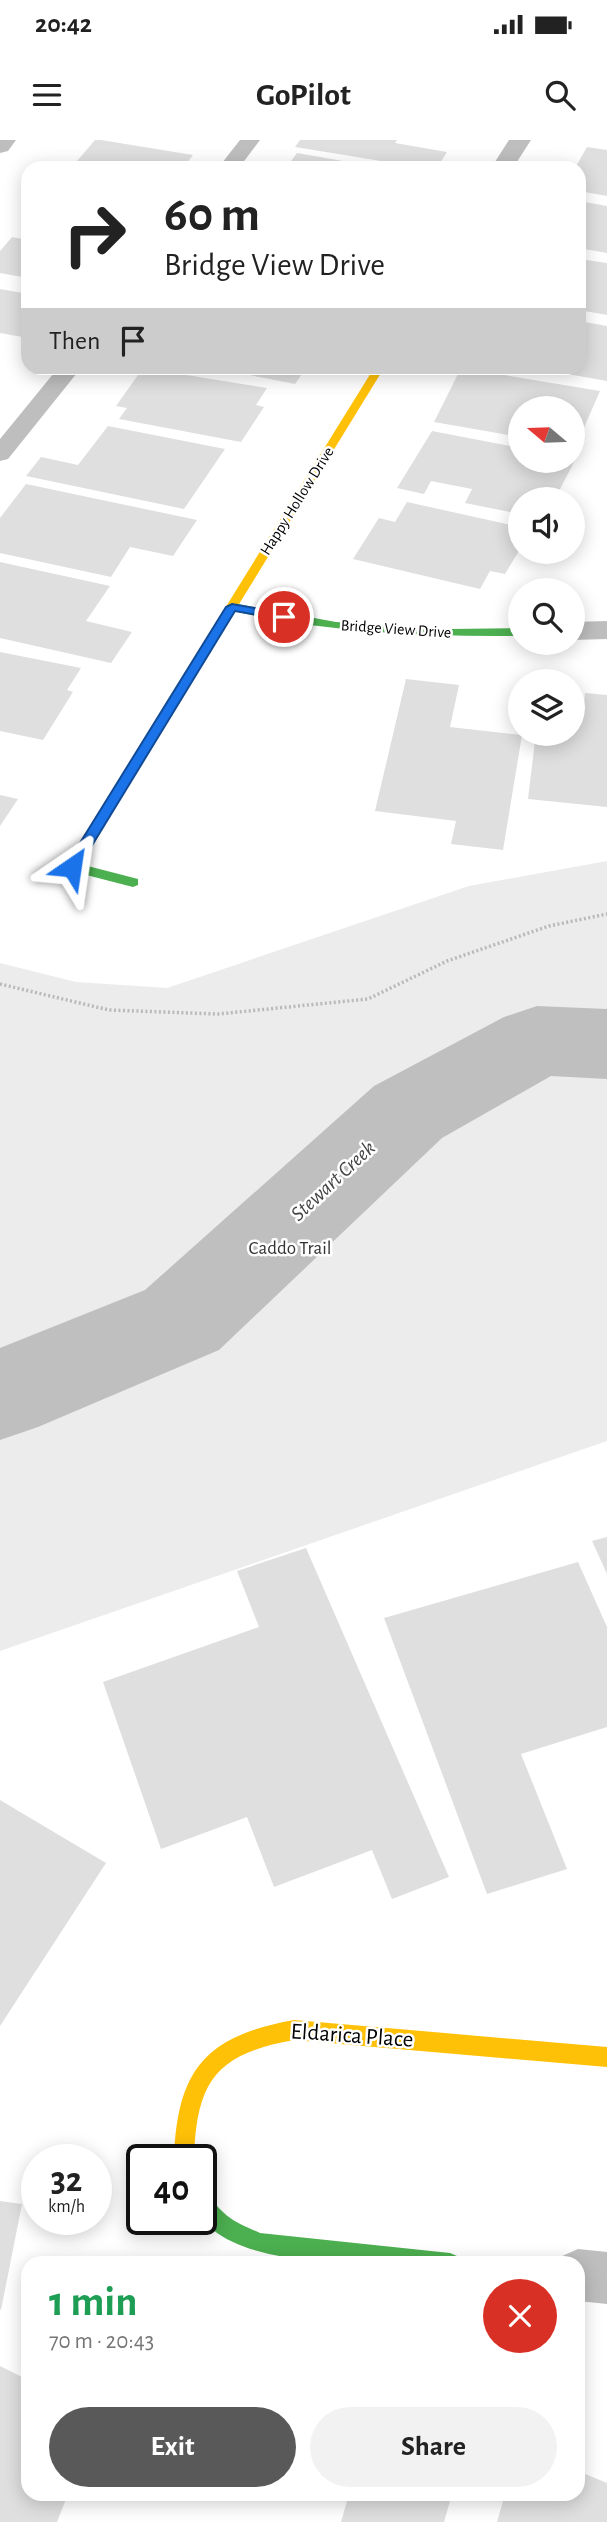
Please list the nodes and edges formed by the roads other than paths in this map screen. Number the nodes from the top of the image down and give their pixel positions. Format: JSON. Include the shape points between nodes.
{"nodes":[{"id":1,"x":5,"y":140,"type":"edge"},
{"id":2,"x":250,"y":140,"type":"edge"},
{"id":3,"x":520,"y":140,"type":"edge"},
{"id":4,"x":0,"y":146,"type":"edge"},
{"id":5,"x":234,"y":161,"type":"edge"},
{"id":6,"x":506,"y":161,"type":"edge"},
{"id":7,"x":64,"y":375,"type":"edge"},
{"id":8,"x":375,"y":375,"type":"edge"},
{"id":9,"x":0,"y":454,"type":"edge"},
{"id":10,"x":232,"y":607,"type":"junction"},
{"id":11,"x":585,"y":631,"type":"edge"},
{"id":12,"x":607,"y":631,"type":"edge"},
{"id":13,"x":508,"y":632,"type":"edge"},
{"id":14,"x":133,"y":882,"type":"dead end"},
{"id":15,"x":607,"y":2057,"type":"edge"},
{"id":16,"x":184,"y":2144,"type":"edge"},
{"id":17,"x":217,"y":2221,"type":"edge"},
{"id":18,"x":386,"y":2256,"type":"edge"},
{"id":19,"x":585,"y":2276,"type":"edge"},
{"id":20,"x":607,"y":2278,"type":"edge"}],
"edges":[{"from":1,"to":4,"type":"street"},
{"from":2,"to":5,"type":"lane"},
{"from":3,"to":6,"type":"street"},
{"from":7,"to":9,"type":"lane"},
{"from":8,"to":10,"type":"street","name":"Happy Hollow Drive"},
{"from":10,"to":13,"type":"street","name":"Bridge View Drive","via":[[337,626]]},
{"from":10,"to":14,"type":"street","name":"Happy Hollow Drive","via":[[72,867]]},
{"from":11,"to":12,"type":"street"},
{"from":15,"to":16,"type":"street","name":"Eldarica Place","via":[[294,2030],[256,2034],[226,2048],[199,2078],[183,2126]]},
{"from":17,"to":18,"type":"street","via":[[259,2242]]},
{"from":19,"to":20,"type":"street"}]}
